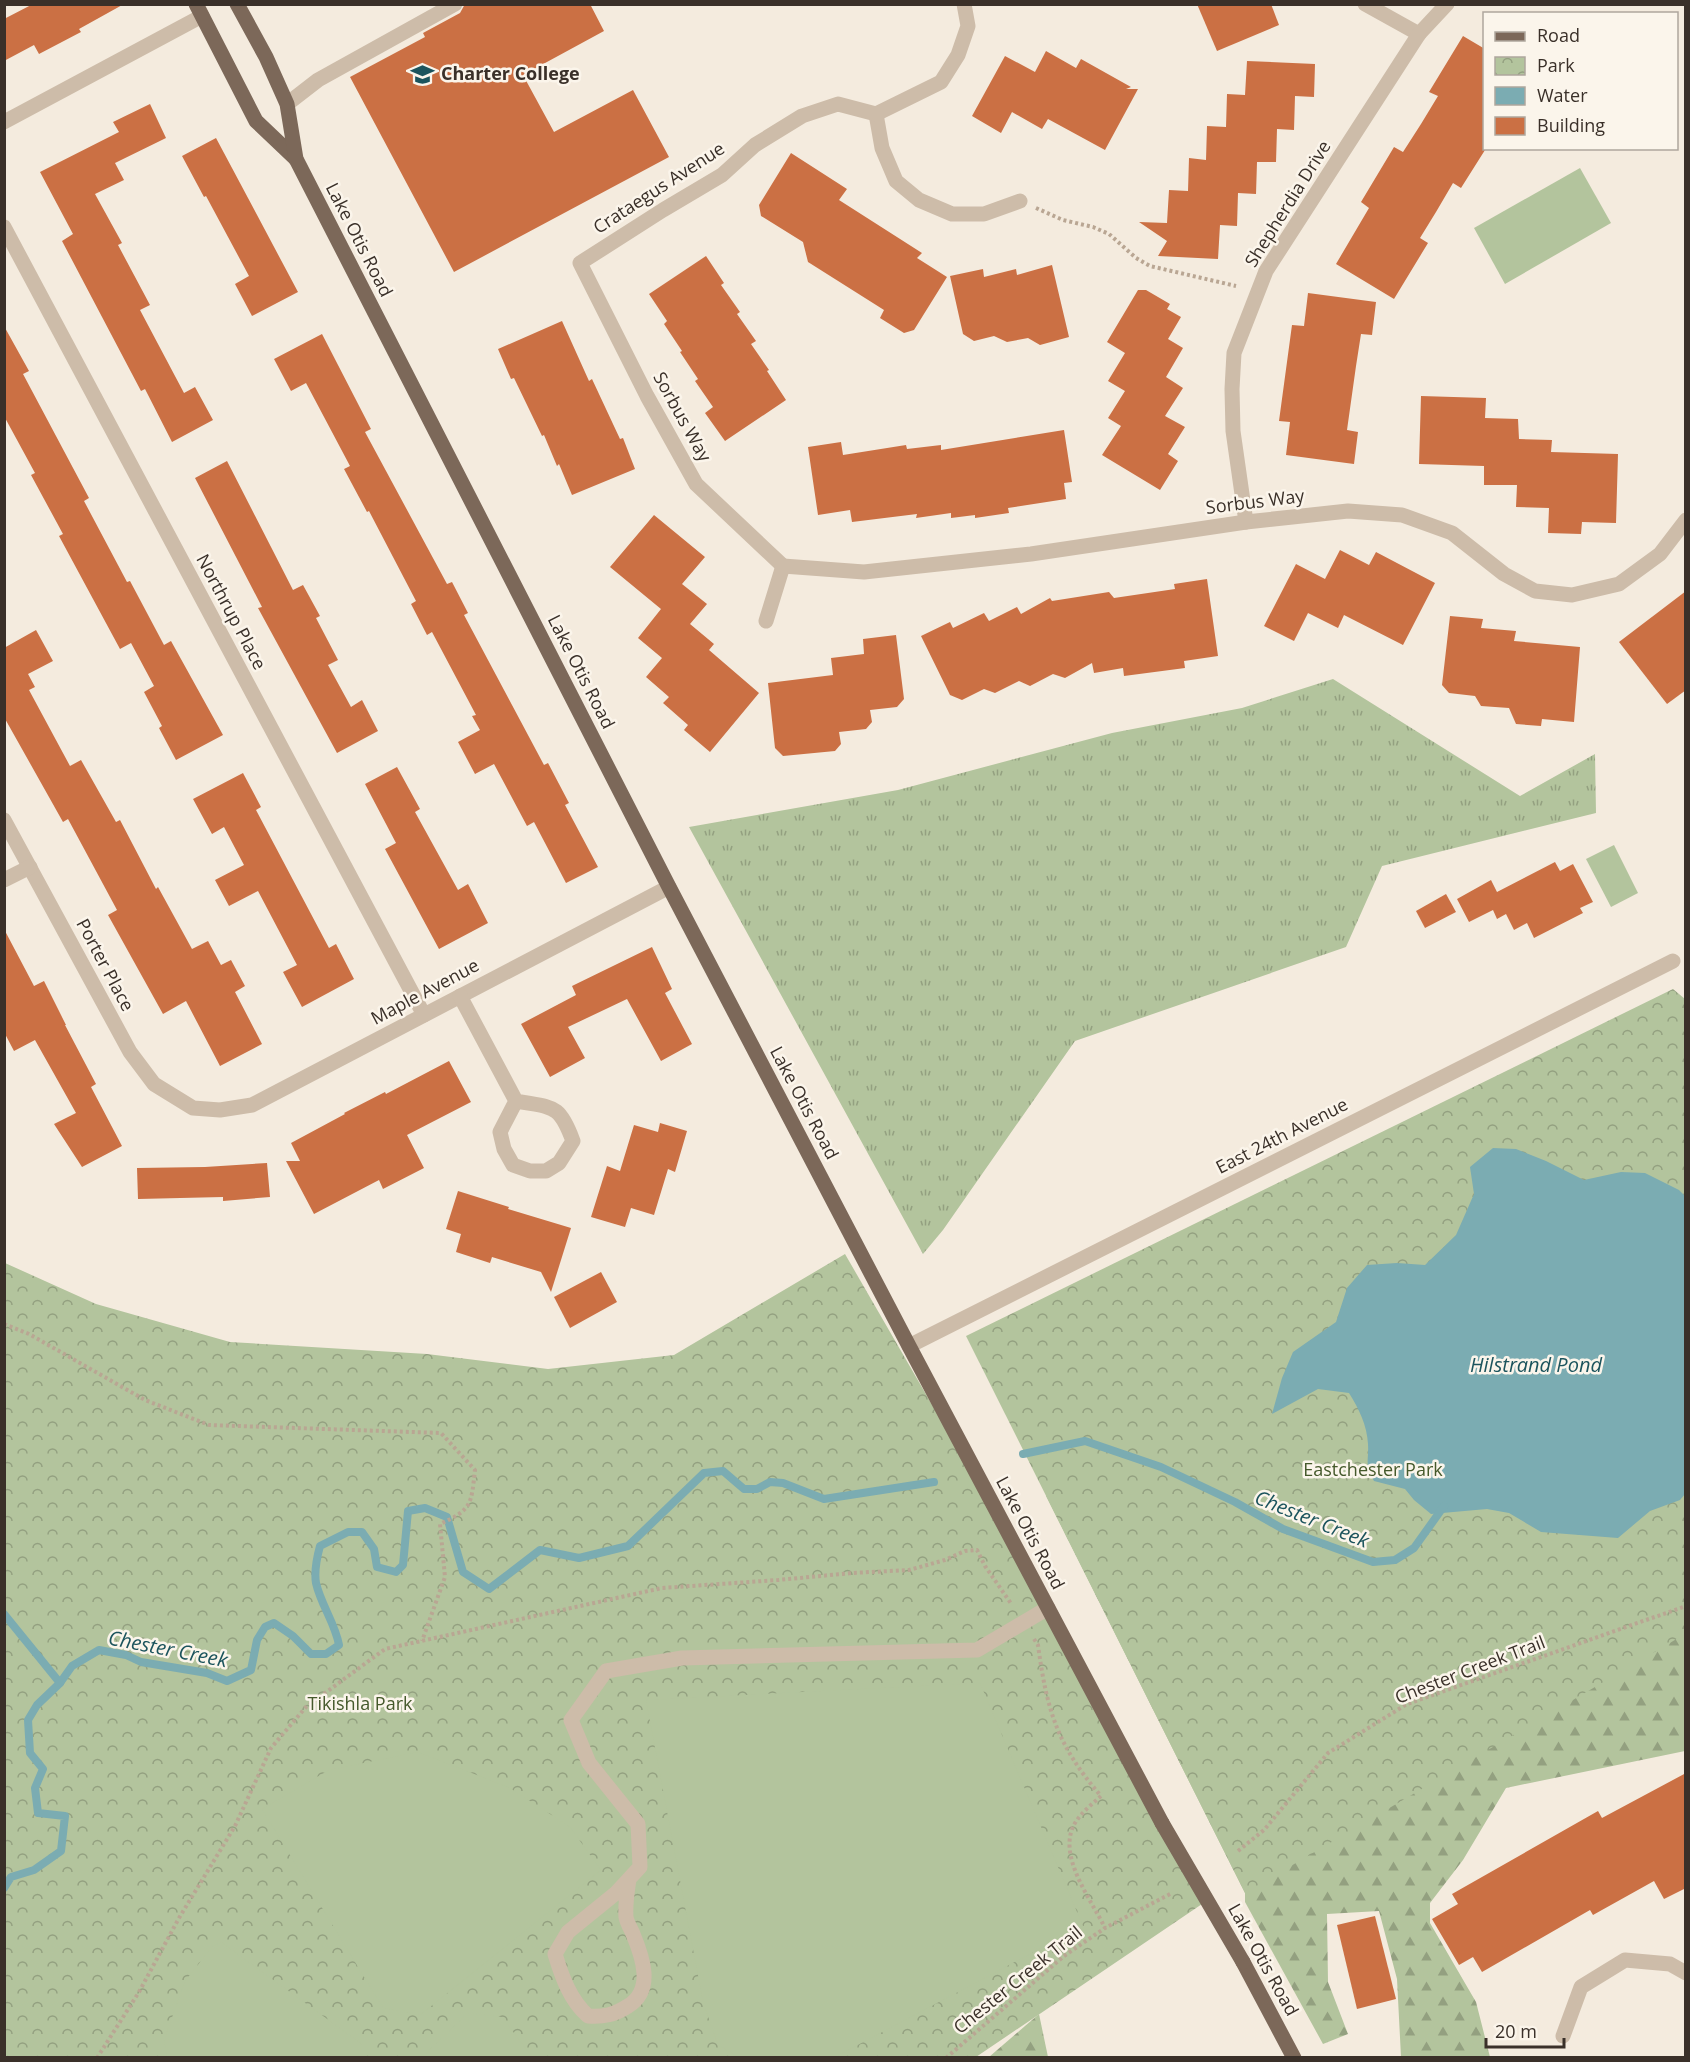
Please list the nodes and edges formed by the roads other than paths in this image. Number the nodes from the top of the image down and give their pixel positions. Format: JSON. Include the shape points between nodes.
{"nodes":[{"id":1,"x":237,"y":4,"type":"edge"},
{"id":2,"x":454,"y":4,"type":"edge"},
{"id":3,"x":964,"y":4,"type":"edge"},
{"id":4,"x":1365,"y":4,"type":"edge"},
{"id":5,"x":1447,"y":4,"type":"edge"},
{"id":6,"x":199,"y":10,"type":"edge"},
{"id":7,"x":1419,"y":34,"type":"junction"},
{"id":8,"x":286,"y":104,"type":"junction"},
{"id":9,"x":876,"y":114,"type":"junction"},
{"id":10,"x":4,"y":122,"type":"edge"},
{"id":11,"x":296,"y":159,"type":"junction"},
{"id":12,"x":1020,"y":201,"type":"road end"},
{"id":13,"x":4,"y":227,"type":"edge"},
{"id":14,"x":580,"y":263,"type":"joint"},
{"id":15,"x":1686,"y":520,"type":"edge"},
{"id":16,"x":1246,"y":522,"type":"junction"},
{"id":17,"x":783,"y":566,"type":"junction"},
{"id":18,"x":766,"y":621,"type":"dead end"},
{"id":19,"x":4,"y":820,"type":"edge"},
{"id":20,"x":30,"y":867,"type":"junction"},
{"id":21,"x":4,"y":880,"type":"edge"},
{"id":22,"x":669,"y":886,"type":"junction"},
{"id":23,"x":1673,"y":961,"type":"dead end"},
{"id":24,"x":460,"y":996,"type":"junction"},
{"id":25,"x":424,"y":1015,"type":"junction"},
{"id":26,"x":516,"y":1101,"type":"junction"},
{"id":27,"x":193,"y":1108,"type":"joint"},
{"id":28,"x":909,"y":1346,"type":"junction"},
{"id":29,"x":1048,"y":1608,"type":"junction"},
{"id":30,"x":629,"y":1879,"type":"junction"},
{"id":31,"x":1686,"y":1973,"type":"edge"},
{"id":32,"x":1563,"y":2036,"type":"dead end"},
{"id":33,"x":1294,"y":2058,"type":"edge"}],
"edges":[{"from":1,"to":8,"type":"main road","name":"Lake Otis Road"},
{"from":2,"to":8,"type":"street","via":[[318,80]]},
{"from":3,"to":9,"type":"street","via":[[969,26],[958,55],[941,82]]},
{"from":4,"to":7,"type":"street"},
{"from":5,"to":7,"type":"street","name":"Shepherdia Drive"},
{"from":6,"to":10,"type":"street"},
{"from":6,"to":11,"type":"main road","name":"Lake Otis Road","via":[[256,121]]},
{"from":7,"to":16,"type":"street","name":"Shepherdia Drive","via":[[1266,271],[1234,353],[1233,430]]},
{"from":8,"to":11,"type":"main road","name":"Lake Otis Road"},
{"from":9,"to":12,"type":"street","via":[[882,148],[896,181],[919,200],[952,214],[984,214]]},
{"from":9,"to":14,"type":"street","name":"Crataegus Avenue","via":[[838,104],[801,116],[755,145],[722,175]]},
{"from":11,"to":22,"type":"main road","name":"Lake Otis Road"},
{"from":13,"to":25,"type":"street","name":"Northrup Place"},
{"from":14,"to":17,"type":"street","name":"Sorbus Way","via":[[696,484]]},
{"from":15,"to":16,"type":"street","name":"Sorbus Way","via":[[1660,554],[1619,584],[1572,595],[1535,591],[1504,574],[1452,532],[1402,515],[1347,512]]},
{"from":16,"to":17,"type":"street","name":"Sorbus Way","via":[[1031,554],[864,572]]},
{"from":17,"to":18,"type":"street"},
{"from":19,"to":20,"type":"street","name":"Porter Place"},
{"from":20,"to":21,"type":"street"},
{"from":20,"to":27,"type":"street","name":"Porter Place","via":[[130,1053],[154,1084]]},
{"from":22,"to":24,"type":"street","name":"Maple Avenue"},
{"from":22,"to":28,"type":"main road","name":"Lake Otis Road"},
{"from":23,"to":28,"type":"street","name":"East 24th Avenue"},
{"from":24,"to":25,"type":"street","name":"Maple Avenue"},
{"from":24,"to":26,"type":"street"},
{"from":25,"to":27,"type":"street","name":"Maple Avenue","via":[[252,1105],[220,1110]]},
{"from":26,"to":26,"type":"street","via":[[545,1105],[559,1112],[567,1124],[573,1141],[559,1163],[546,1171],[530,1171],[513,1164],[504,1149],[500,1132]]},
{"from":28,"to":29,"type":"main road","name":"Lake Otis Road"},
{"from":29,"to":30,"type":"street","via":[[977,1650],[682,1658],[606,1671],[571,1720],[589,1763],[638,1824],[640,1867]]},
{"from":29,"to":33,"type":"main road","name":"Lake Otis Road","bridge":true},
{"from":30,"to":30,"type":"street","via":[[568,1932],[555,1954],[577,2006],[588,2016],[605,2017],[620,2011],[633,2003],[645,1986],[639,1951],[626,1919]]},
{"from":31,"to":32,"type":"street","via":[[1670,1964],[1625,1960],[1581,1987]]}]}
